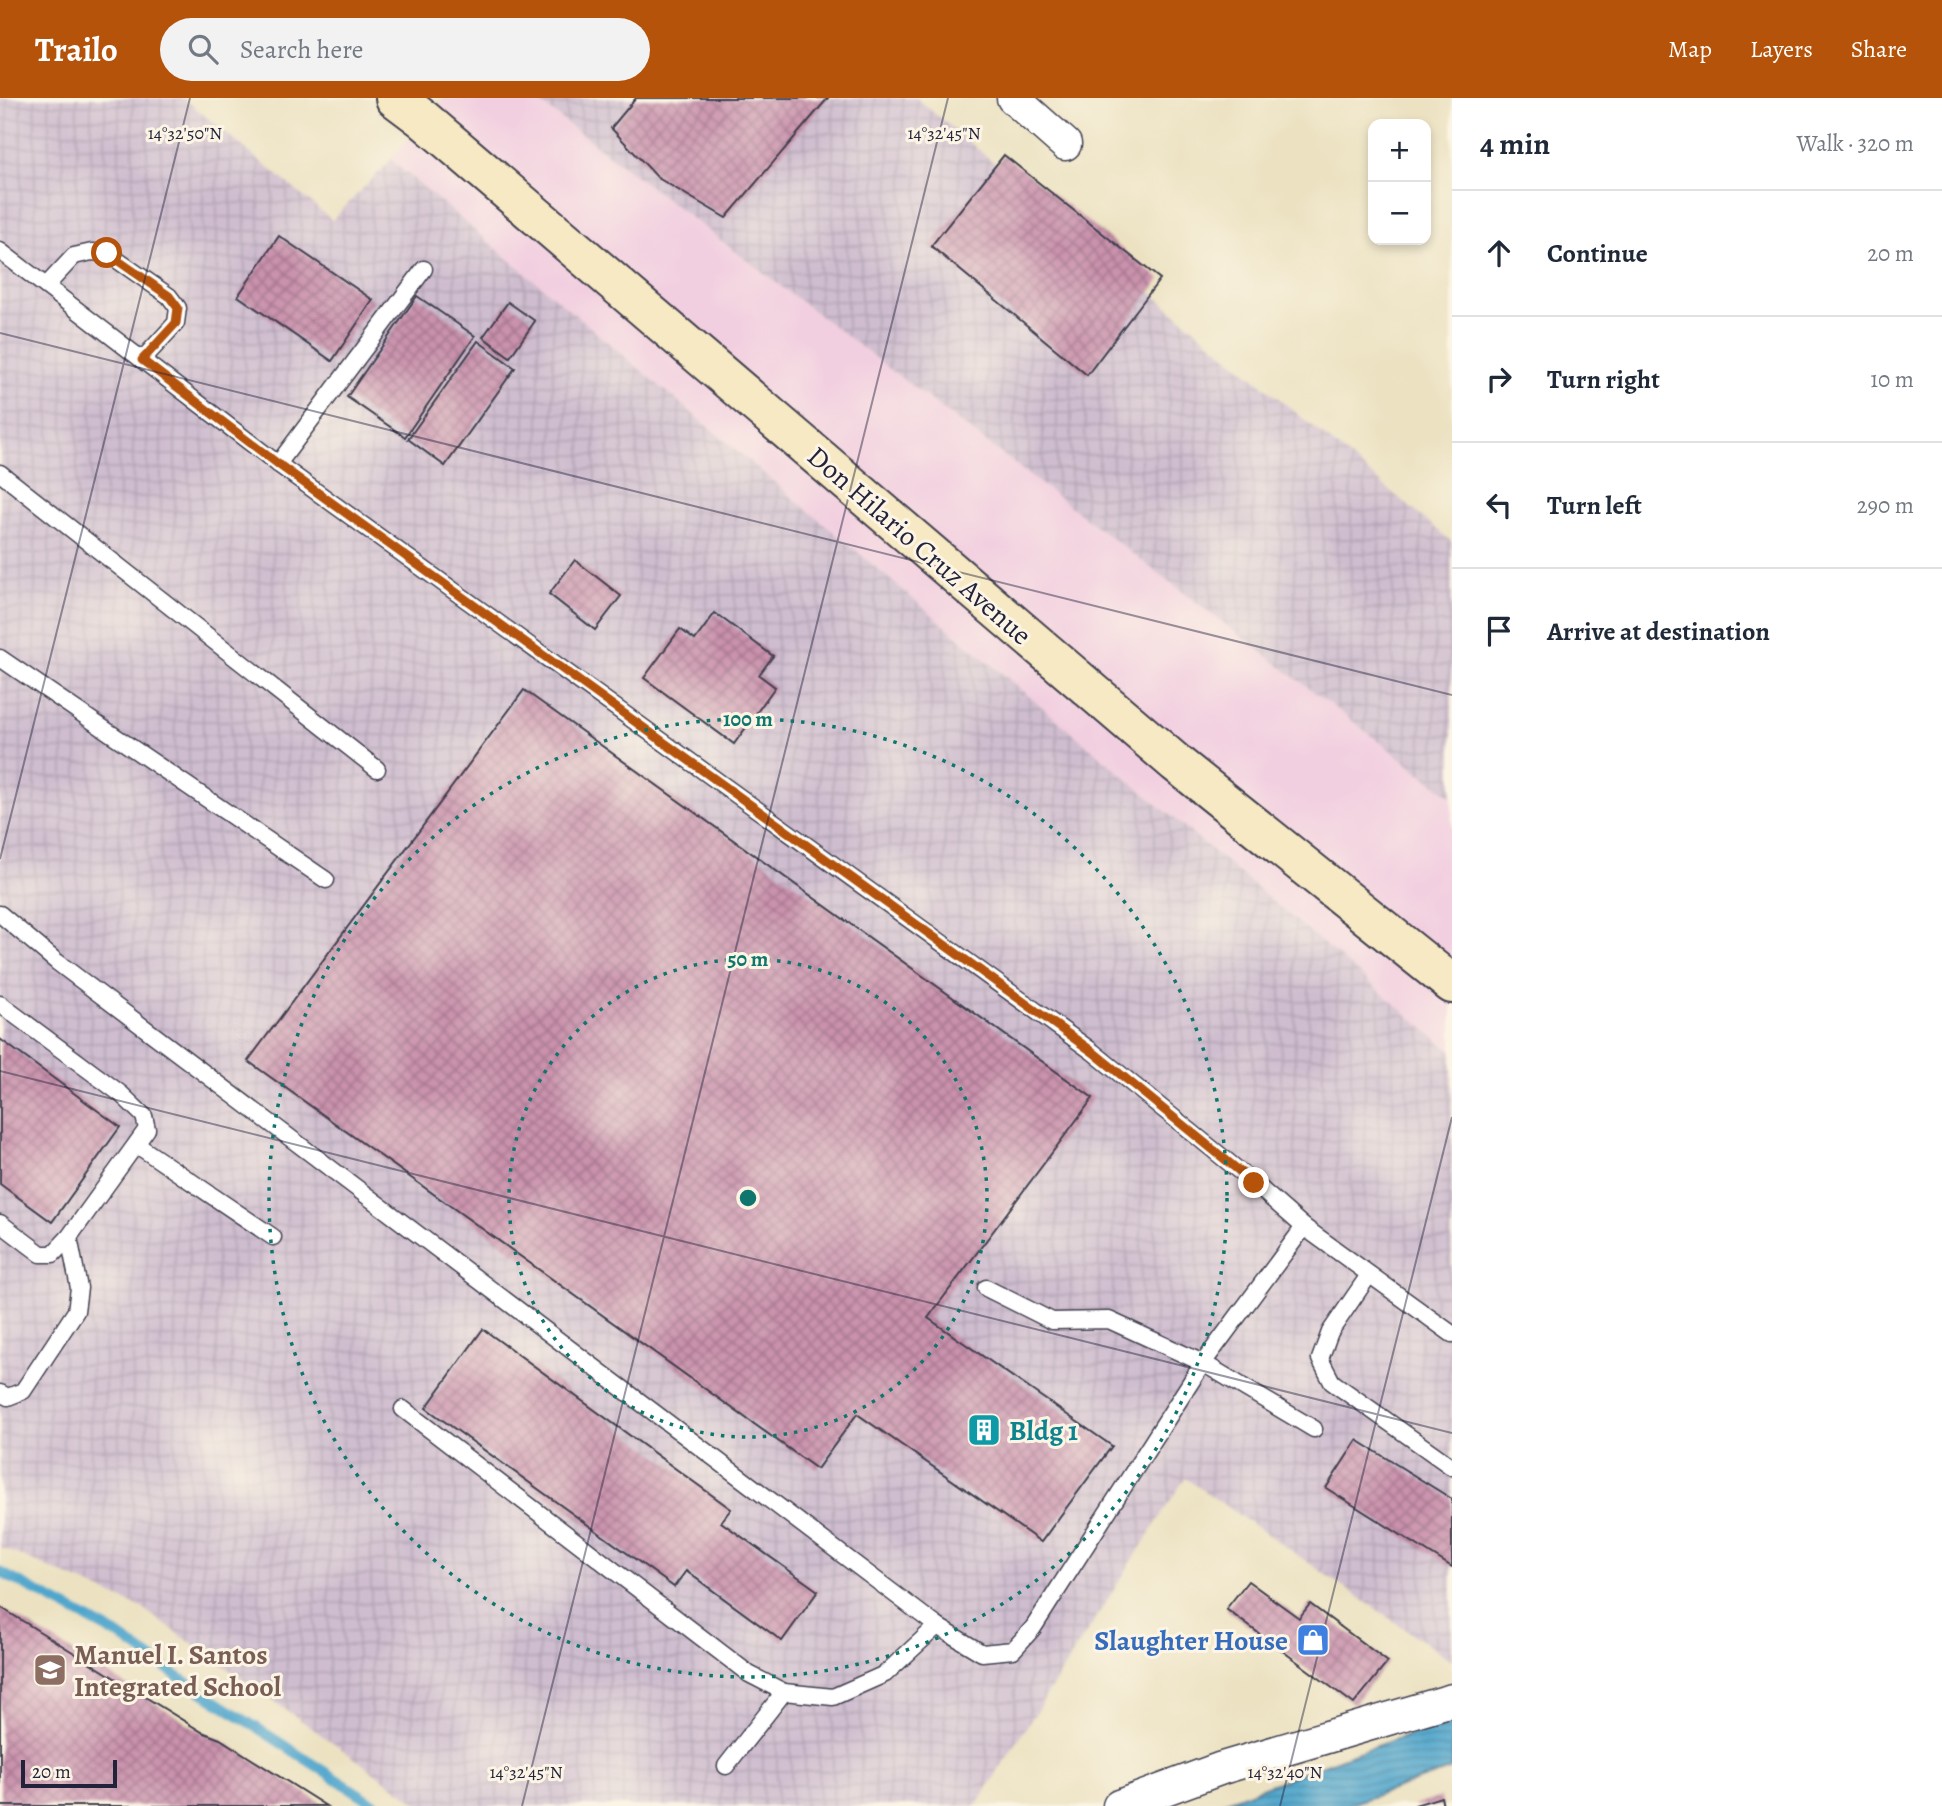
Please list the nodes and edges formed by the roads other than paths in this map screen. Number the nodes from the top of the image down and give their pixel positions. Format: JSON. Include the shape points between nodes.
{"nodes":[{"id":1,"x":395,"y":98,"type":"edge"},
{"id":2,"x":1013,"y":98,"type":"edge"},
{"id":3,"x":1065,"y":144,"type":"dead end"},
{"id":4,"x":0,"y":251,"type":"edge"},
{"id":5,"x":424,"y":269,"type":"dead end"},
{"id":6,"x":46,"y":286,"type":"junction"},
{"id":7,"x":142,"y":360,"type":"junction"},
{"id":8,"x":278,"y":464,"type":"junction"},
{"id":9,"x":0,"y":473,"type":"edge"},
{"id":10,"x":0,"y":658,"type":"edge"},
{"id":11,"x":377,"y":769,"type":"dead end"},
{"id":12,"x":326,"y":880,"type":"dead end"},
{"id":13,"x":0,"y":914,"type":"edge"},
{"id":14,"x":1452,"y":984,"type":"edge"},
{"id":15,"x":0,"y":1004,"type":"edge"},
{"id":16,"x":137,"y":1145,"type":"junction"},
{"id":17,"x":0,"y":1223,"type":"edge"},
{"id":18,"x":1304,"y":1227,"type":"junction"},
{"id":19,"x":69,"y":1237,"type":"junction"},
{"id":20,"x":273,"y":1237,"type":"dead end"},
{"id":21,"x":1369,"y":1275,"type":"junction"},
{"id":22,"x":986,"y":1288,"type":"dead end"},
{"id":23,"x":1452,"y":1334,"type":"edge"},
{"id":24,"x":1203,"y":1363,"type":"junction"},
{"id":25,"x":0,"y":1393,"type":"edge"},
{"id":26,"x":403,"y":1409,"type":"dead end"},
{"id":27,"x":1314,"y":1429,"type":"dead end"},
{"id":28,"x":1452,"y":1466,"type":"edge"},
{"id":29,"x":937,"y":1626,"type":"junction"},
{"id":30,"x":784,"y":1692,"type":"junction"},
{"id":31,"x":1452,"y":1700,"type":"edge"},
{"id":32,"x":726,"y":1766,"type":"dead end"},
{"id":33,"x":1119,"y":1806,"type":"edge"}],
"edges":[{"from":1,"to":14,"type":"street","name":"Don Hilario Cruz Avenue","via":[[1176,763]]},
{"from":2,"to":3,"type":"street"},
{"from":4,"to":6,"type":"lane"},
{"from":5,"to":8,"type":"lane"},
{"from":6,"to":7,"type":"lane"},
{"from":6,"to":7,"type":"lane","via":[[74,256],[107,253],[169,296],[178,308],[176,323]]},
{"from":7,"to":8,"type":"lane"},
{"from":8,"to":18,"type":"lane","via":[[1093,1052]]},
{"from":9,"to":11,"type":"lane"},
{"from":10,"to":12,"type":"lane"},
{"from":13,"to":29,"type":"lane","via":[[57,962]]},
{"from":15,"to":16,"type":"lane","via":[[144,1116],[147,1129]]},
{"from":16,"to":19,"type":"lane"},
{"from":16,"to":20,"type":"lane"},
{"from":17,"to":19,"type":"lane","via":[[41,1254],[53,1254]]},
{"from":18,"to":21,"type":"lane"},
{"from":18,"to":24,"type":"lane"},
{"from":19,"to":25,"type":"lane","via":[[79,1288],[76,1311],[23,1391],[8,1397]]},
{"from":21,"to":23,"type":"lane"},
{"from":21,"to":28,"type":"lane","via":[[1330,1332],[1320,1359],[1332,1382]]},
{"from":22,"to":24,"type":"lane","via":[[1052,1321],[1109,1321]]},
{"from":24,"to":27,"type":"lane"},
{"from":24,"to":29,"type":"lane","via":[[1034,1628],[1013,1650],[982,1653]]},
{"from":26,"to":30,"type":"lane","via":[[749,1674]]},
{"from":29,"to":30,"type":"lane","via":[[885,1674],[833,1697]]},
{"from":30,"to":32,"type":"lane"},
{"from":31,"to":33,"type":"street","via":[[1222,1768]]}]}
